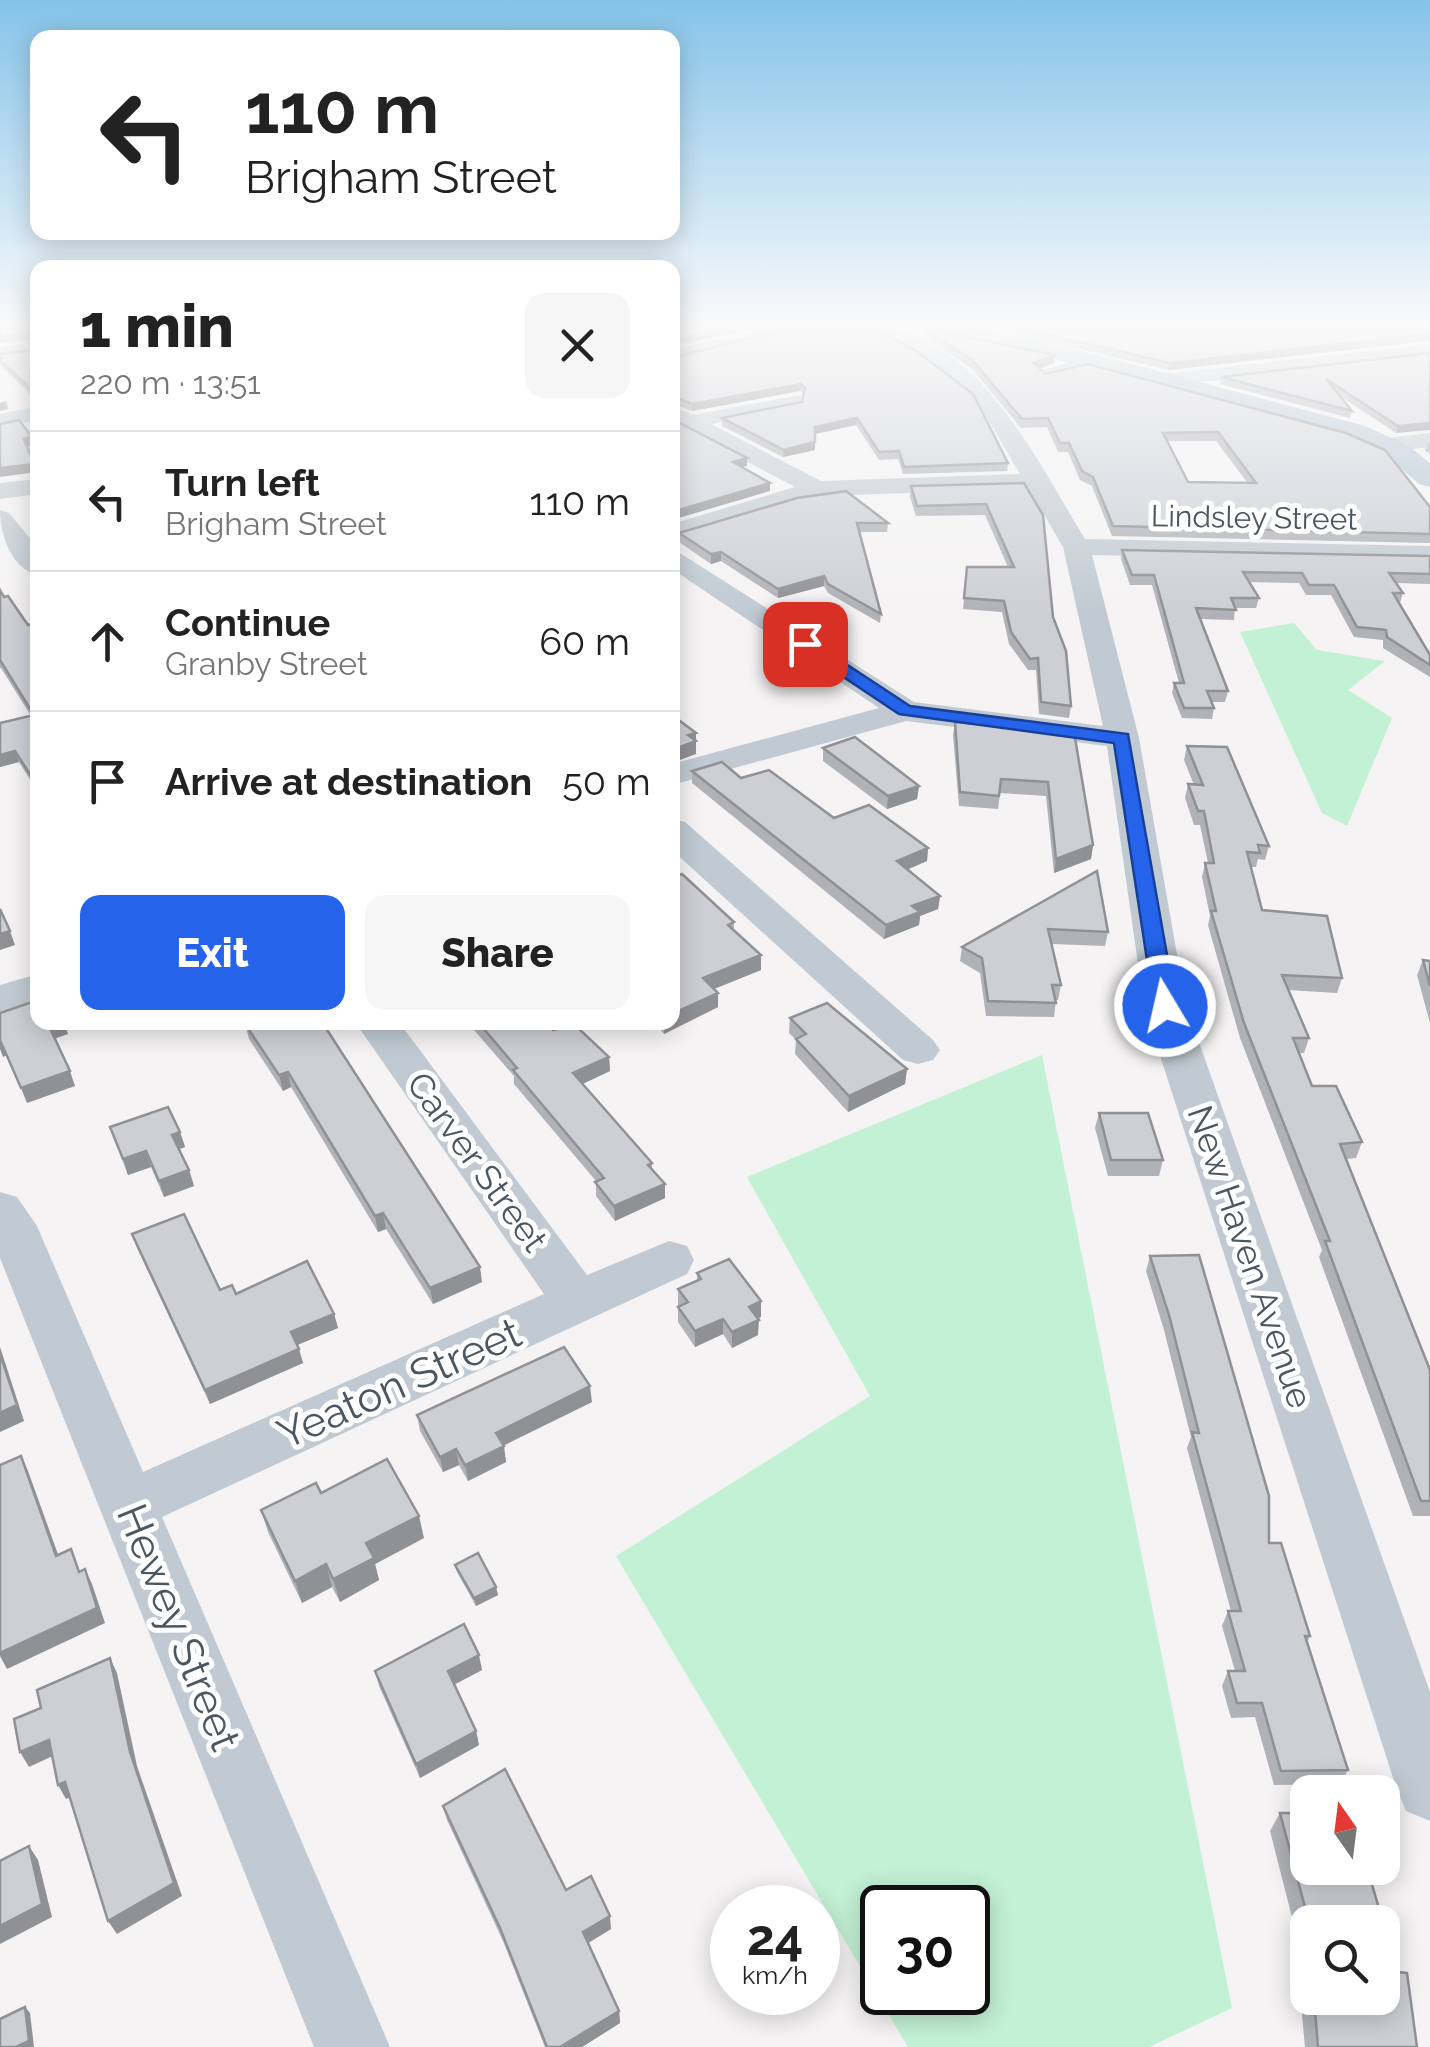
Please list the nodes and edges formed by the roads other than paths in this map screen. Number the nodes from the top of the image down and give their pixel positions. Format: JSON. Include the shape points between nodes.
{"nodes":[{"id":1,"x":692,"y":424,"type":"edge"},
{"id":2,"x":1003,"y":424,"type":"edge"},
{"id":3,"x":1325,"y":424,"type":"edge"},
{"id":4,"x":1430,"y":440,"type":"edge"},
{"id":5,"x":1387,"y":445,"type":"junction"},
{"id":6,"x":1430,"y":478,"type":"edge"},
{"id":7,"x":1039,"y":481,"type":"junction"},
{"id":8,"x":30,"y":487,"type":"edge"},
{"id":9,"x":818,"y":489,"type":"junction"},
{"id":10,"x":0,"y":491,"type":"edge"},
{"id":11,"x":0,"y":518,"type":"edge"},
{"id":12,"x":680,"y":530,"type":"edge"},
{"id":13,"x":1076,"y":547,"type":"junction"},
{"id":14,"x":1430,"y":554,"type":"edge"},
{"id":15,"x":30,"y":557,"type":"edge"},
{"id":16,"x":680,"y":561,"type":"edge"},
{"id":17,"x":905,"y":711,"type":"junction"},
{"id":18,"x":1122,"y":738,"type":"junction"},
{"id":19,"x":680,"y":773,"type":"edge"},
{"id":20,"x":680,"y":837,"type":"edge"},
{"id":21,"x":30,"y":990,"type":"edge"},
{"id":22,"x":0,"y":1000,"type":"edge"},
{"id":23,"x":382,"y":1030,"type":"edge"},
{"id":24,"x":918,"y":1050,"type":"dead end"},
{"id":25,"x":0,"y":1210,"type":"edge"},
{"id":26,"x":669,"y":1260,"type":"dead end"},
{"id":27,"x":577,"y":1301,"type":"junction"},
{"id":28,"x":129,"y":1506,"type":"junction"},
{"id":29,"x":1430,"y":1786,"type":"edge"},
{"id":30,"x":352,"y":2047,"type":"edge"}],
"edges":[{"from":1,"to":9,"type":"street"},
{"from":2,"to":7,"type":"street","name":"New Haven Avenue"},
{"from":3,"to":5,"type":"main road"},
{"from":4,"to":5,"type":"street"},
{"from":5,"to":6,"type":"main road"},
{"from":7,"to":9,"type":"street"},
{"from":7,"to":13,"type":"street","name":"New Haven Avenue"},
{"from":8,"to":10,"type":"street"},
{"from":9,"to":12,"type":"street"},
{"from":11,"to":15,"type":"street"},
{"from":13,"to":14,"type":"street","name":"Lindsley Street"},
{"from":13,"to":18,"type":"street","name":"New Haven Avenue"},
{"from":16,"to":17,"type":"street"},
{"from":17,"to":18,"type":"street"},
{"from":17,"to":19,"type":"street"},
{"from":18,"to":29,"type":"street","name":"New Haven Avenue","via":[[1165,1006]]},
{"from":20,"to":24,"type":"street"},
{"from":21,"to":22,"type":"street"},
{"from":23,"to":27,"type":"street","name":"Carver Street"},
{"from":25,"to":28,"type":"street","name":"Hewey Street"},
{"from":26,"to":27,"type":"street","name":"Yeaton Street"},
{"from":27,"to":28,"type":"street","name":"Yeaton Street"},
{"from":28,"to":30,"type":"street","name":"Hewey Street"}]}
